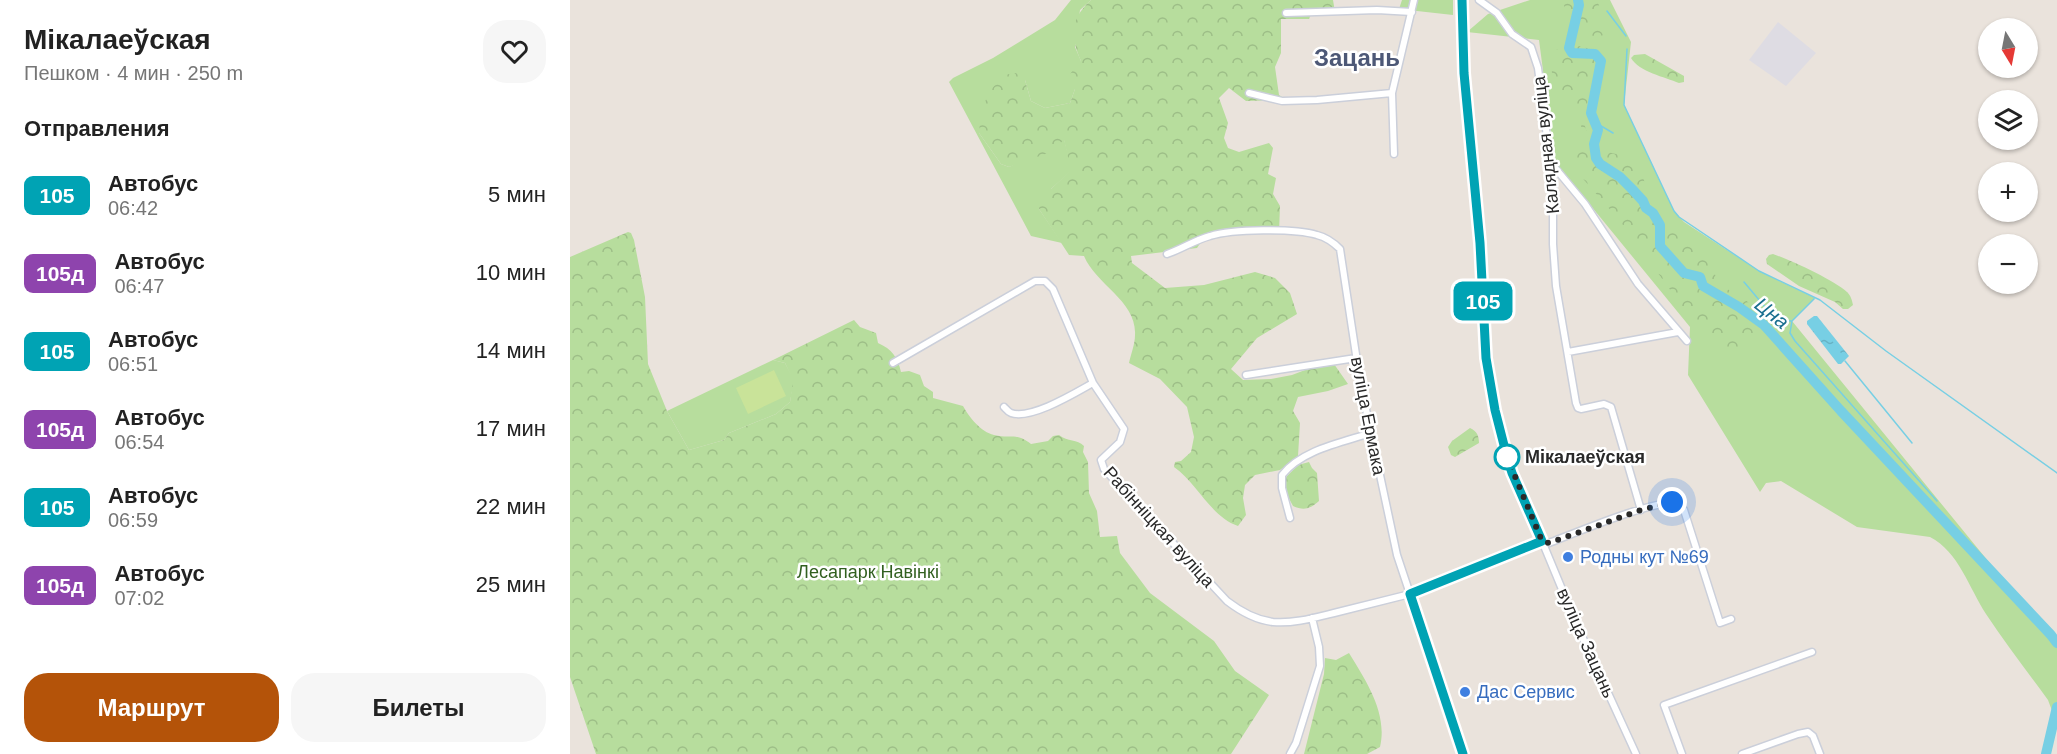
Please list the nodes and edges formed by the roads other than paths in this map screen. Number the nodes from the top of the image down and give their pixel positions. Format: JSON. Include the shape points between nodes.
{"nodes":[{"id":1,"x":1414,"y":0,"type":"edge"},
{"id":2,"x":1462,"y":0,"type":"edge"},
{"id":3,"x":1479,"y":0,"type":"edge"},
{"id":4,"x":1412,"y":12,"type":"junction"},
{"id":5,"x":1286,"y":13,"type":"dead end"},
{"id":6,"x":1249,"y":93,"type":"dead end"},
{"id":7,"x":1392,"y":93,"type":"junction"},
{"id":8,"x":1394,"y":154,"type":"dead end"},
{"id":9,"x":1551,"y":162,"type":"junction"},
{"id":10,"x":1167,"y":254,"type":"dead end"},
{"id":11,"x":1678,"y":332,"type":"junction"},
{"id":12,"x":1687,"y":341,"type":"dead end"},
{"id":13,"x":1568,"y":352,"type":"junction"},
{"id":14,"x":1356,"y":358,"type":"junction"},
{"id":15,"x":893,"y":363,"type":"dead end"},
{"id":16,"x":1246,"y":375,"type":"dead end"},
{"id":17,"x":1093,"y":383,"type":"junction"},
{"id":18,"x":1004,"y":407,"type":"dead end"},
{"id":19,"x":1371,"y":433,"type":"junction"},
{"id":20,"x":1641,"y":510,"type":"junction"},
{"id":21,"x":1290,"y":518,"type":"dead end"},
{"id":22,"x":1542,"y":541,"type":"junction"},
{"id":23,"x":1410,"y":594,"type":"junction"},
{"id":24,"x":1312,"y":618,"type":"junction"},
{"id":25,"x":1731,"y":619,"type":"dead end"},
{"id":26,"x":1812,"y":652,"type":"dead end"},
{"id":27,"x":1290,"y":754,"type":"edge"},
{"id":28,"x":1463,"y":754,"type":"edge"},
{"id":29,"x":1636,"y":754,"type":"edge"},
{"id":30,"x":1682,"y":754,"type":"edge"},
{"id":31,"x":1742,"y":754,"type":"edge"},
{"id":32,"x":1820,"y":754,"type":"edge"}],
"edges":[{"from":1,"to":4,"type":"street"},
{"from":2,"to":22,"type":"street","name":"вуліца Зацань","via":[[1487,368],[1512,473]]},
{"from":3,"to":9,"type":"street","name":"Калядная вуліца","via":[[1497,13],[1512,34],[1531,47],[1538,68]]},
{"from":4,"to":5,"type":"street"},
{"from":4,"to":7,"type":"street"},
{"from":6,"to":7,"type":"street","via":[[1282,101]]},
{"from":7,"to":8,"type":"street"},
{"from":9,"to":11,"type":"street","via":[[1585,204],[1638,284]]},
{"from":9,"to":13,"type":"street","name":"Калядная вуліца","via":[[1556,286]]},
{"from":10,"to":14,"type":"street","name":"вуліца Ермака","via":[[1225,232],[1303,233],[1334,243],[1340,249],[1343,263]]},
{"from":11,"to":12,"type":"street"},
{"from":11,"to":13,"type":"street"},
{"from":13,"to":20,"type":"street","name":"Калядная вуліца","via":[[1578,408],[1604,404],[1611,407]]},
{"from":14,"to":16,"type":"street"},
{"from":14,"to":19,"type":"street","name":"вуліца Ермака"},
{"from":15,"to":17,"type":"street","name":"Рабінніцкая вуліца","via":[[1041,279],[1053,289]]},
{"from":17,"to":18,"type":"street","via":[[1044,409],[1012,413]]},
{"from":17,"to":24,"type":"street","name":"Рабінніцкая вуліца","via":[[1124,429],[1120,442],[1101,460],[1115,483],[1240,611],[1274,622]]},
{"from":19,"to":21,"type":"street","via":[[1290,464],[1281,475]]},
{"from":19,"to":23,"type":"street","name":"вуліца Ермака","via":[[1397,555]]},
{"from":20,"to":22,"type":"street","via":[[1549,543]]},
{"from":20,"to":25,"type":"street","via":[[1672,502],[1681,505],[1720,623]]},
{"from":22,"to":23,"type":"street"},
{"from":22,"to":29,"type":"street","name":"вуліца Зацань"},
{"from":23,"to":24,"type":"street","name":"Рабінніцкая вуліца"},
{"from":23,"to":28,"type":"street","name":"вуліца Ермака"},
{"from":24,"to":27,"type":"street","via":[[1320,666]]},
{"from":26,"to":30,"type":"street","via":[[1664,705]]},
{"from":31,"to":32,"type":"street","via":[[1808,732]]}]}
